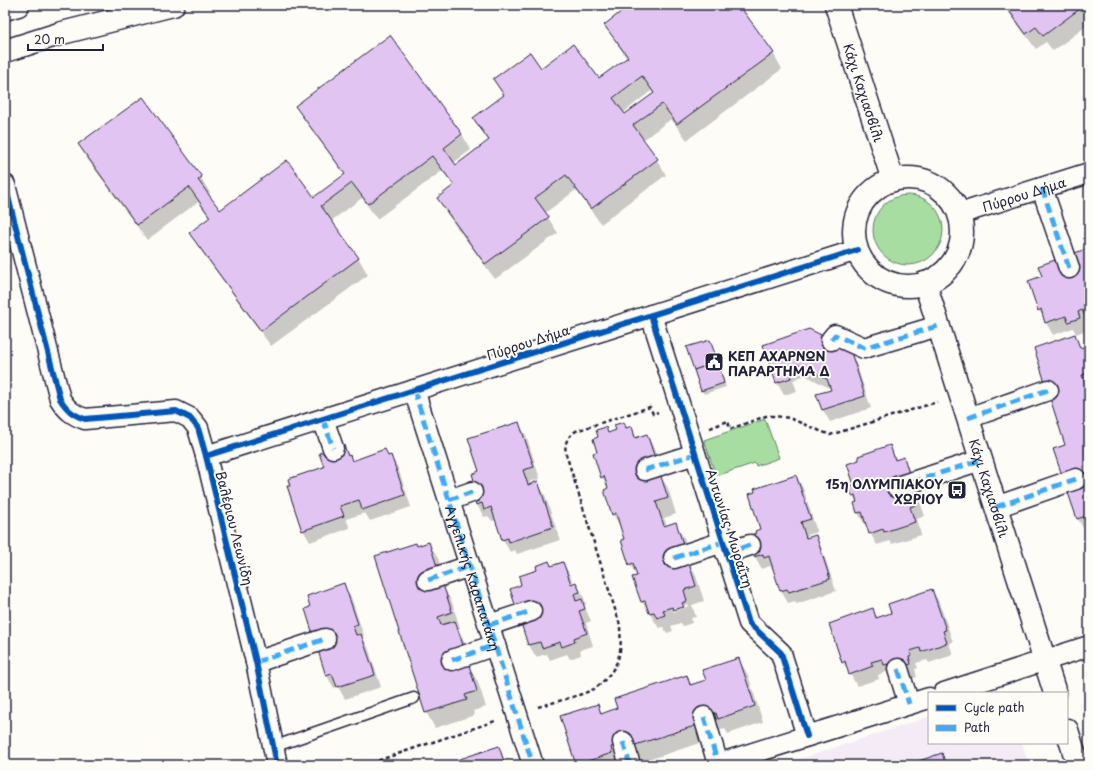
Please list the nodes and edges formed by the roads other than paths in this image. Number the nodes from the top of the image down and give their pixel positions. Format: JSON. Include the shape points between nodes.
{"nodes":[{"id":1,"x":18,"y":5,"type":"edge"},
{"id":2,"x":173,"y":5,"type":"edge"},
{"id":3,"x":836,"y":5,"type":"edge"},
{"id":4,"x":5,"y":9,"type":"edge"},
{"id":5,"x":5,"y":51,"type":"edge"},
{"id":6,"x":1089,"y":173,"type":"edge"},
{"id":7,"x":893,"y":180,"type":"junction"},
{"id":8,"x":5,"y":184,"type":"edge"},
{"id":9,"x":1042,"y":188,"type":"junction"},
{"id":10,"x":959,"y":214,"type":"junction"},
{"id":11,"x":857,"y":250,"type":"junction"},
{"id":12,"x":1069,"y":268,"type":"dead end"},
{"id":13,"x":925,"y":283,"type":"junction"},
{"id":14,"x":650,"y":315,"type":"junction"},
{"id":15,"x":938,"y":326,"type":"junction"},
{"id":16,"x":831,"y":340,"type":"dead end"},
{"id":17,"x":414,"y":390,"type":"junction"},
{"id":18,"x":1048,"y":390,"type":"dead end"},
{"id":19,"x":968,"y":418,"type":"junction"},
{"id":20,"x":323,"y":419,"type":"junction"},
{"id":21,"x":333,"y":448,"type":"dead end"},
{"id":22,"x":695,"y":454,"type":"junction"},
{"id":23,"x":206,"y":456,"type":"junction"},
{"id":24,"x":981,"y":460,"type":"junction"},
{"id":25,"x":645,"y":470,"type":"dead end"},
{"id":26,"x":1076,"y":479,"type":"dead end"},
{"id":27,"x":897,"y":487,"type":"dead end"},
{"id":28,"x":472,"y":492,"type":"dead end"},
{"id":29,"x":449,"y":500,"type":"junction"},
{"id":30,"x":996,"y":507,"type":"junction"},
{"id":31,"x":750,"y":545,"type":"dead end"},
{"id":32,"x":725,"y":547,"type":"junction"},
{"id":33,"x":674,"y":558,"type":"dead end"},
{"id":34,"x":470,"y":566,"type":"junction"},
{"id":35,"x":428,"y":580,"type":"dead end"},
{"id":36,"x":531,"y":611,"type":"dead end"},
{"id":37,"x":489,"y":625,"type":"junction"},
{"id":38,"x":325,"y":639,"type":"dead end"},
{"id":39,"x":495,"y":645,"type":"junction"},
{"id":40,"x":1089,"y":646,"type":"edge"},
{"id":41,"x":452,"y":660,"type":"dead end"},
{"id":42,"x":1045,"y":660,"type":"junction"},
{"id":43,"x":256,"y":662,"type":"junction"},
{"id":44,"x":898,"y":669,"type":"dead end"},
{"id":45,"x":947,"y":692,"type":"edge"},
{"id":46,"x":1055,"y":692,"type":"edge"},
{"id":47,"x":414,"y":698,"type":"dead end"},
{"id":48,"x":928,"y":698,"type":"edge"},
{"id":49,"x":909,"y":704,"type":"junction"},
{"id":50,"x":704,"y":717,"type":"dead end"},
{"id":51,"x":1068,"y":733,"type":"edge"},
{"id":52,"x":807,"y":736,"type":"junction"},
{"id":53,"x":623,"y":742,"type":"dead end"},
{"id":54,"x":275,"y":756,"type":"edge"},
{"id":55,"x":716,"y":764,"type":"edge"},
{"id":56,"x":533,"y":765,"type":"edge"},
{"id":57,"x":630,"y":765,"type":"edge"},
{"id":58,"x":1078,"y":765,"type":"edge"}],
"edges":[{"from":1,"to":4,"type":"street"},
{"from":2,"to":5,"type":"street","via":[[62,33]]},
{"from":3,"to":7,"type":"street","name":"Κάχι Καχιασβίλι"},
{"from":6,"to":9,"type":"street","name":"Πύρρου Δήμα"},
{"from":7,"to":10,"type":"street","via":[[914,178],[933,184],[949,197]]},
{"from":7,"to":11,"type":"street","via":[[878,187],[864,199],[857,215],[854,232]]},
{"from":8,"to":23,"type":"street","name":"Βαλέριου Λεωνίδη","via":[[60,399],[66,409],[74,416],[85,419],[176,411],[190,418],[198,428]]},
{"from":9,"to":10,"type":"street","name":"Πύρρου Δήμα"},
{"from":9,"to":12,"type":"street"},
{"from":10,"to":13,"type":"street","via":[[962,235],[956,256],[943,273]]},
{"from":11,"to":13,"type":"street","via":[[865,264],[882,279],[908,286]]},
{"from":11,"to":14,"type":"street","name":"Πύρρου Δήμα"},
{"from":13,"to":15,"type":"street","name":"Κάχι Καχιασβίλι"},
{"from":14,"to":17,"type":"street","name":"Πύρρου Δήμα"},
{"from":14,"to":22,"type":"street","name":"Αντωνίας Μωραΐτη"},
{"from":15,"to":16,"type":"street","via":[[864,348],[835,335]]},
{"from":15,"to":19,"type":"street","name":"Κάχι Καχιασβίλι"},
{"from":17,"to":20,"type":"street","name":"Πύρρου Δήμα"},
{"from":17,"to":29,"type":"street","name":"Αγγελικής Καραπατάκη"},
{"from":18,"to":19,"type":"street"},
{"from":19,"to":24,"type":"street","name":"Κάχι Καχιασβίλι"},
{"from":20,"to":21,"type":"street"},
{"from":20,"to":23,"type":"street","name":"Πύρρου Δήμα"},
{"from":22,"to":25,"type":"street"},
{"from":22,"to":32,"type":"street","name":"Αντωνίας Μωραΐτη"},
{"from":23,"to":43,"type":"street","name":"Βαλέριου Λεωνίδη"},
{"from":24,"to":27,"type":"street"},
{"from":24,"to":30,"type":"street","name":"Κάχι Καχιασβίλι"},
{"from":26,"to":30,"type":"street"},
{"from":28,"to":29,"type":"street"},
{"from":29,"to":34,"type":"street","name":"Αγγελικής Καραπατάκη"},
{"from":30,"to":42,"type":"street","name":"Κάχι Καχιασβίλι"},
{"from":31,"to":32,"type":"street"},
{"from":32,"to":33,"type":"street"},
{"from":32,"to":52,"type":"street","name":"Αντωνίας Μωραΐτη","via":[[749,623],[782,652]]},
{"from":34,"to":35,"type":"street"},
{"from":34,"to":37,"type":"street","name":"Αγγελικής Καραπατάκη"},
{"from":36,"to":37,"type":"street"},
{"from":37,"to":39,"type":"street","name":"Αγγελικής Καραπατάκη"},
{"from":38,"to":43,"type":"street"},
{"from":39,"to":41,"type":"street"},
{"from":39,"to":56,"type":"street","name":"Αγγελικής Καραπατάκη"},
{"from":40,"to":42,"type":"street"},
{"from":42,"to":45,"type":"street"},
{"from":42,"to":46,"type":"street","name":"Κάχι Καχιασβίλι"},
{"from":43,"to":54,"type":"street","name":"Βαλέριου Λεωνίδη"},
{"from":44,"to":49,"type":"street"},
{"from":47,"to":54,"type":"lane"},
{"from":48,"to":49,"type":"street"},
{"from":49,"to":52,"type":"street"},
{"from":50,"to":55,"type":"street"},
{"from":51,"to":58,"type":"street"},
{"from":52,"to":55,"type":"street"},
{"from":53,"to":57,"type":"street"}]}
